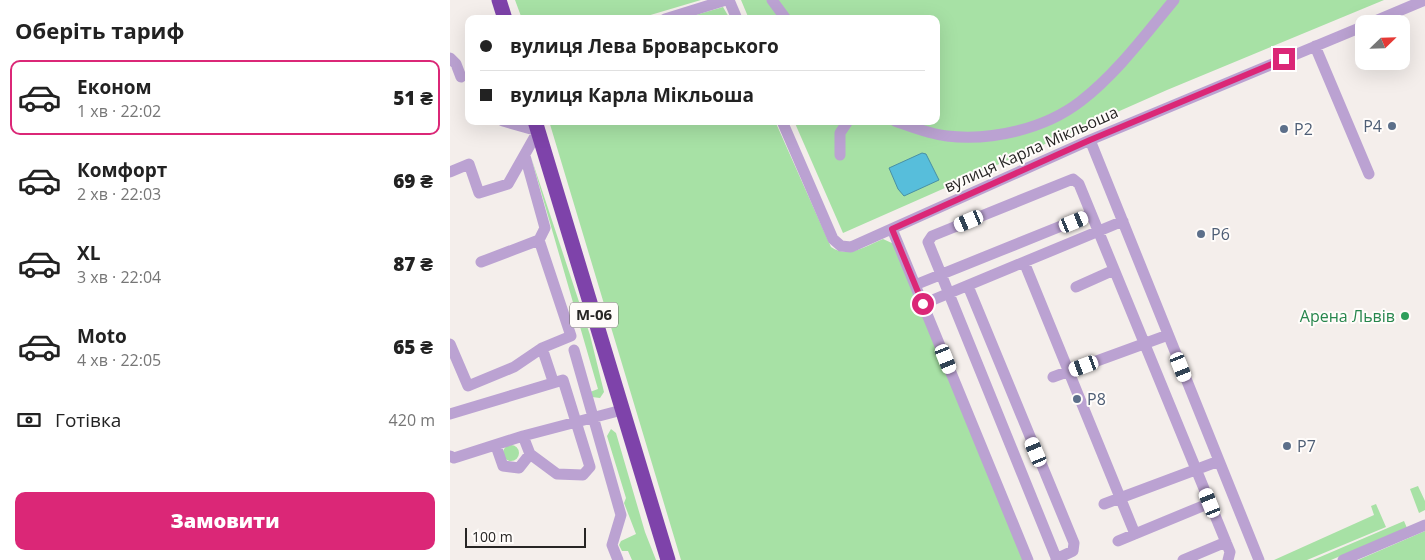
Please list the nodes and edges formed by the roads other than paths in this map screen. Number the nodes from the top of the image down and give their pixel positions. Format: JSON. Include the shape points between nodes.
{"nodes":[{"id":1,"x":499,"y":0,"type":"edge"},
{"id":2,"x":727,"y":0,"type":"edge"},
{"id":3,"x":772,"y":0,"type":"edge"},
{"id":4,"x":1174,"y":0,"type":"edge"},
{"id":5,"x":1425,"y":0,"type":"edge"},
{"id":6,"x":504,"y":15,"type":"edge"},
{"id":7,"x":678,"y":15,"type":"edge"},
{"id":8,"x":735,"y":15,"type":"edge"},
{"id":9,"x":783,"y":15,"type":"edge"},
{"id":10,"x":1389,"y":15,"type":"edge"},
{"id":11,"x":1355,"y":30,"type":"edge"},
{"id":12,"x":1315,"y":46,"type":"junction"},
{"id":13,"x":450,"y":58,"type":"edge"},
{"id":14,"x":460,"y":78,"type":"edge"},
{"id":15,"x":784,"y":125,"type":"edge"},
{"id":16,"x":845,"y":125,"type":"edge"},
{"id":17,"x":909,"y":125,"type":"edge"},
{"id":18,"x":537,"y":126,"type":"edge"},
{"id":19,"x":1090,"y":140,"type":"junction"},
{"id":20,"x":840,"y":155,"type":"dead end"},
{"id":21,"x":525,"y":156,"type":"junction"},
{"id":22,"x":450,"y":172,"type":"edge"},
{"id":23,"x":1369,"y":174,"type":"dead end"},
{"id":24,"x":1092,"y":214,"type":"junction"},
{"id":25,"x":1122,"y":222,"type":"junction"},
{"id":26,"x":892,"y":229,"type":"junction"},
{"id":27,"x":1098,"y":232,"type":"junction"},
{"id":28,"x":539,"y":240,"type":"junction"},
{"id":29,"x":481,"y":262,"type":"dead end"},
{"id":30,"x":1024,"y":262,"type":"junction"},
{"id":31,"x":1114,"y":270,"type":"junction"},
{"id":32,"x":940,"y":275,"type":"junction"},
{"id":33,"x":915,"y":285,"type":"junction"},
{"id":34,"x":968,"y":286,"type":"junction"},
{"id":35,"x":1076,"y":286,"type":"dead end"},
{"id":36,"x":948,"y":294,"type":"junction"},
{"id":37,"x":923,"y":304,"type":"junction"},
{"id":38,"x":1168,"y":335,"type":"junction"},
{"id":39,"x":450,"y":344,"type":"edge"},
{"id":40,"x":1144,"y":344,"type":"junction"},
{"id":41,"x":542,"y":348,"type":"junction"},
{"id":42,"x":574,"y":350,"type":"dead end"},
{"id":43,"x":1069,"y":371,"type":"junction"},
{"id":44,"x":1052,"y":377,"type":"dead end"},
{"id":45,"x":553,"y":381,"type":"junction"},
{"id":46,"x":622,"y":410,"type":"junction"},
{"id":47,"x":450,"y":414,"type":"edge"},
{"id":48,"x":594,"y":418,"type":"junction"},
{"id":49,"x":577,"y":422,"type":"junction"},
{"id":50,"x":523,"y":436,"type":"junction"},
{"id":51,"x":496,"y":446,"type":"junction"},
{"id":52,"x":530,"y":454,"type":"junction"},
{"id":53,"x":450,"y":456,"type":"edge"},
{"id":54,"x":1219,"y":461,"type":"junction"},
{"id":55,"x":1196,"y":470,"type":"junction"},
{"id":56,"x":1121,"y":498,"type":"junction"},
{"id":57,"x":1210,"y":503,"type":"junction"},
{"id":58,"x":1104,"y":504,"type":"dead end"},
{"id":59,"x":1425,"y":525,"type":"edge"},
{"id":60,"x":1136,"y":534,"type":"junction"},
{"id":61,"x":1118,"y":541,"type":"dead end"},
{"id":62,"x":1226,"y":542,"type":"junction"},
{"id":63,"x":1057,"y":559,"type":"edge"},
{"id":64,"x":618,"y":560,"type":"edge"},
{"id":65,"x":668,"y":560,"type":"edge"},
{"id":66,"x":1028,"y":560,"type":"edge"},
{"id":67,"x":1183,"y":560,"type":"edge"},
{"id":68,"x":1228,"y":560,"type":"edge"},
{"id":69,"x":1259,"y":560,"type":"edge"},
{"id":70,"x":1343,"y":560,"type":"edge"}],
"edges":[{"from":1,"to":6,"type":"highway"},
{"from":2,"to":7,"type":"street"},
{"from":2,"to":8,"type":"street"},
{"from":3,"to":9,"type":"street"},
{"from":4,"to":17,"type":"street","via":[[1102,82],[1080,102],[1056,116],[998,135],[976,137],[946,136]]},
{"from":5,"to":10,"type":"street"},
{"from":11,"to":12,"type":"street","name":"вулиця Карла Мікльоша"},
{"from":12,"to":19,"type":"street","name":"вулиця Карла Мікльоша"},
{"from":12,"to":23,"type":"street"},
{"from":13,"to":14,"type":"street","via":[[456,64]]},
{"from":15,"to":26,"type":"street","name":"вулиця Карла Мікльоша","via":[[837,244],[851,247]]},
{"from":16,"to":20,"type":"street","via":[[840,133]]},
{"from":18,"to":21,"type":"street"},
{"from":18,"to":46,"type":"highway","number":"М-06"},
{"from":19,"to":25,"type":"street"},
{"from":19,"to":26,"type":"street","name":"вулиця Карла Мікльоша"},
{"from":21,"to":22,"type":"street","via":[[508,184],[480,193],[468,164]]},
{"from":21,"to":28,"type":"street","via":[[545,228]]},
{"from":24,"to":27,"type":"street"},
{"from":24,"to":32,"type":"street"},
{"from":24,"to":32,"type":"street","via":[[1077,181],[1069,180],[929,238],[928,246]]},
{"from":25,"to":27,"type":"street"},
{"from":25,"to":38,"type":"street"},
{"from":26,"to":33,"type":"street"},
{"from":27,"to":30,"type":"street"},
{"from":27,"to":31,"type":"street"},
{"from":28,"to":29,"type":"street"},
{"from":28,"to":41,"type":"street","via":[[571,336]]},
{"from":30,"to":34,"type":"street"},
{"from":30,"to":43,"type":"street"},
{"from":31,"to":35,"type":"street"},
{"from":31,"to":40,"type":"street"},
{"from":32,"to":33,"type":"street"},
{"from":32,"to":36,"type":"street"},
{"from":33,"to":37,"type":"street"},
{"from":34,"to":36,"type":"street"},
{"from":34,"to":63,"type":"street","via":[[1074,544],[1073,551]]},
{"from":36,"to":37,"type":"street"},
{"from":36,"to":63,"type":"street"},
{"from":37,"to":66,"type":"street"},
{"from":38,"to":40,"type":"street"},
{"from":38,"to":54,"type":"street"},
{"from":39,"to":41,"type":"street","via":[[468,386],[514,366]]},
{"from":40,"to":43,"type":"street"},
{"from":40,"to":55,"type":"street"},
{"from":41,"to":45,"type":"street"},
{"from":42,"to":48,"type":"street"},
{"from":43,"to":44,"type":"street"},
{"from":43,"to":56,"type":"street"},
{"from":45,"to":47,"type":"street"},
{"from":45,"to":49,"type":"street","via":[[560,379],[565,383]]},
{"from":46,"to":48,"type":"street"},
{"from":46,"to":65,"type":"highway","number":"М-06"},
{"from":48,"to":49,"type":"street"},
{"from":48,"to":64,"type":"street","via":[[621,515],[612,545]]},
{"from":49,"to":50,"type":"street"},
{"from":49,"to":52,"type":"street","via":[[590,466],[583,475],[557,474]]},
{"from":50,"to":51,"type":"street"},
{"from":50,"to":52,"type":"street"},
{"from":51,"to":52,"type":"street","via":[[502,466],[509,469],[519,468]]},
{"from":51,"to":53,"type":"street","via":[[454,458]]},
{"from":54,"to":55,"type":"street"},
{"from":54,"to":69,"type":"street"},
{"from":55,"to":56,"type":"street"},
{"from":55,"to":57,"type":"street"},
{"from":56,"to":58,"type":"street"},
{"from":56,"to":60,"type":"street"},
{"from":57,"to":60,"type":"street"},
{"from":57,"to":62,"type":"street"},
{"from":59,"to":70,"type":"street"},
{"from":60,"to":61,"type":"street"},
{"from":62,"to":67,"type":"street"},
{"from":62,"to":68,"type":"street","via":[[1230,552]]}]}
